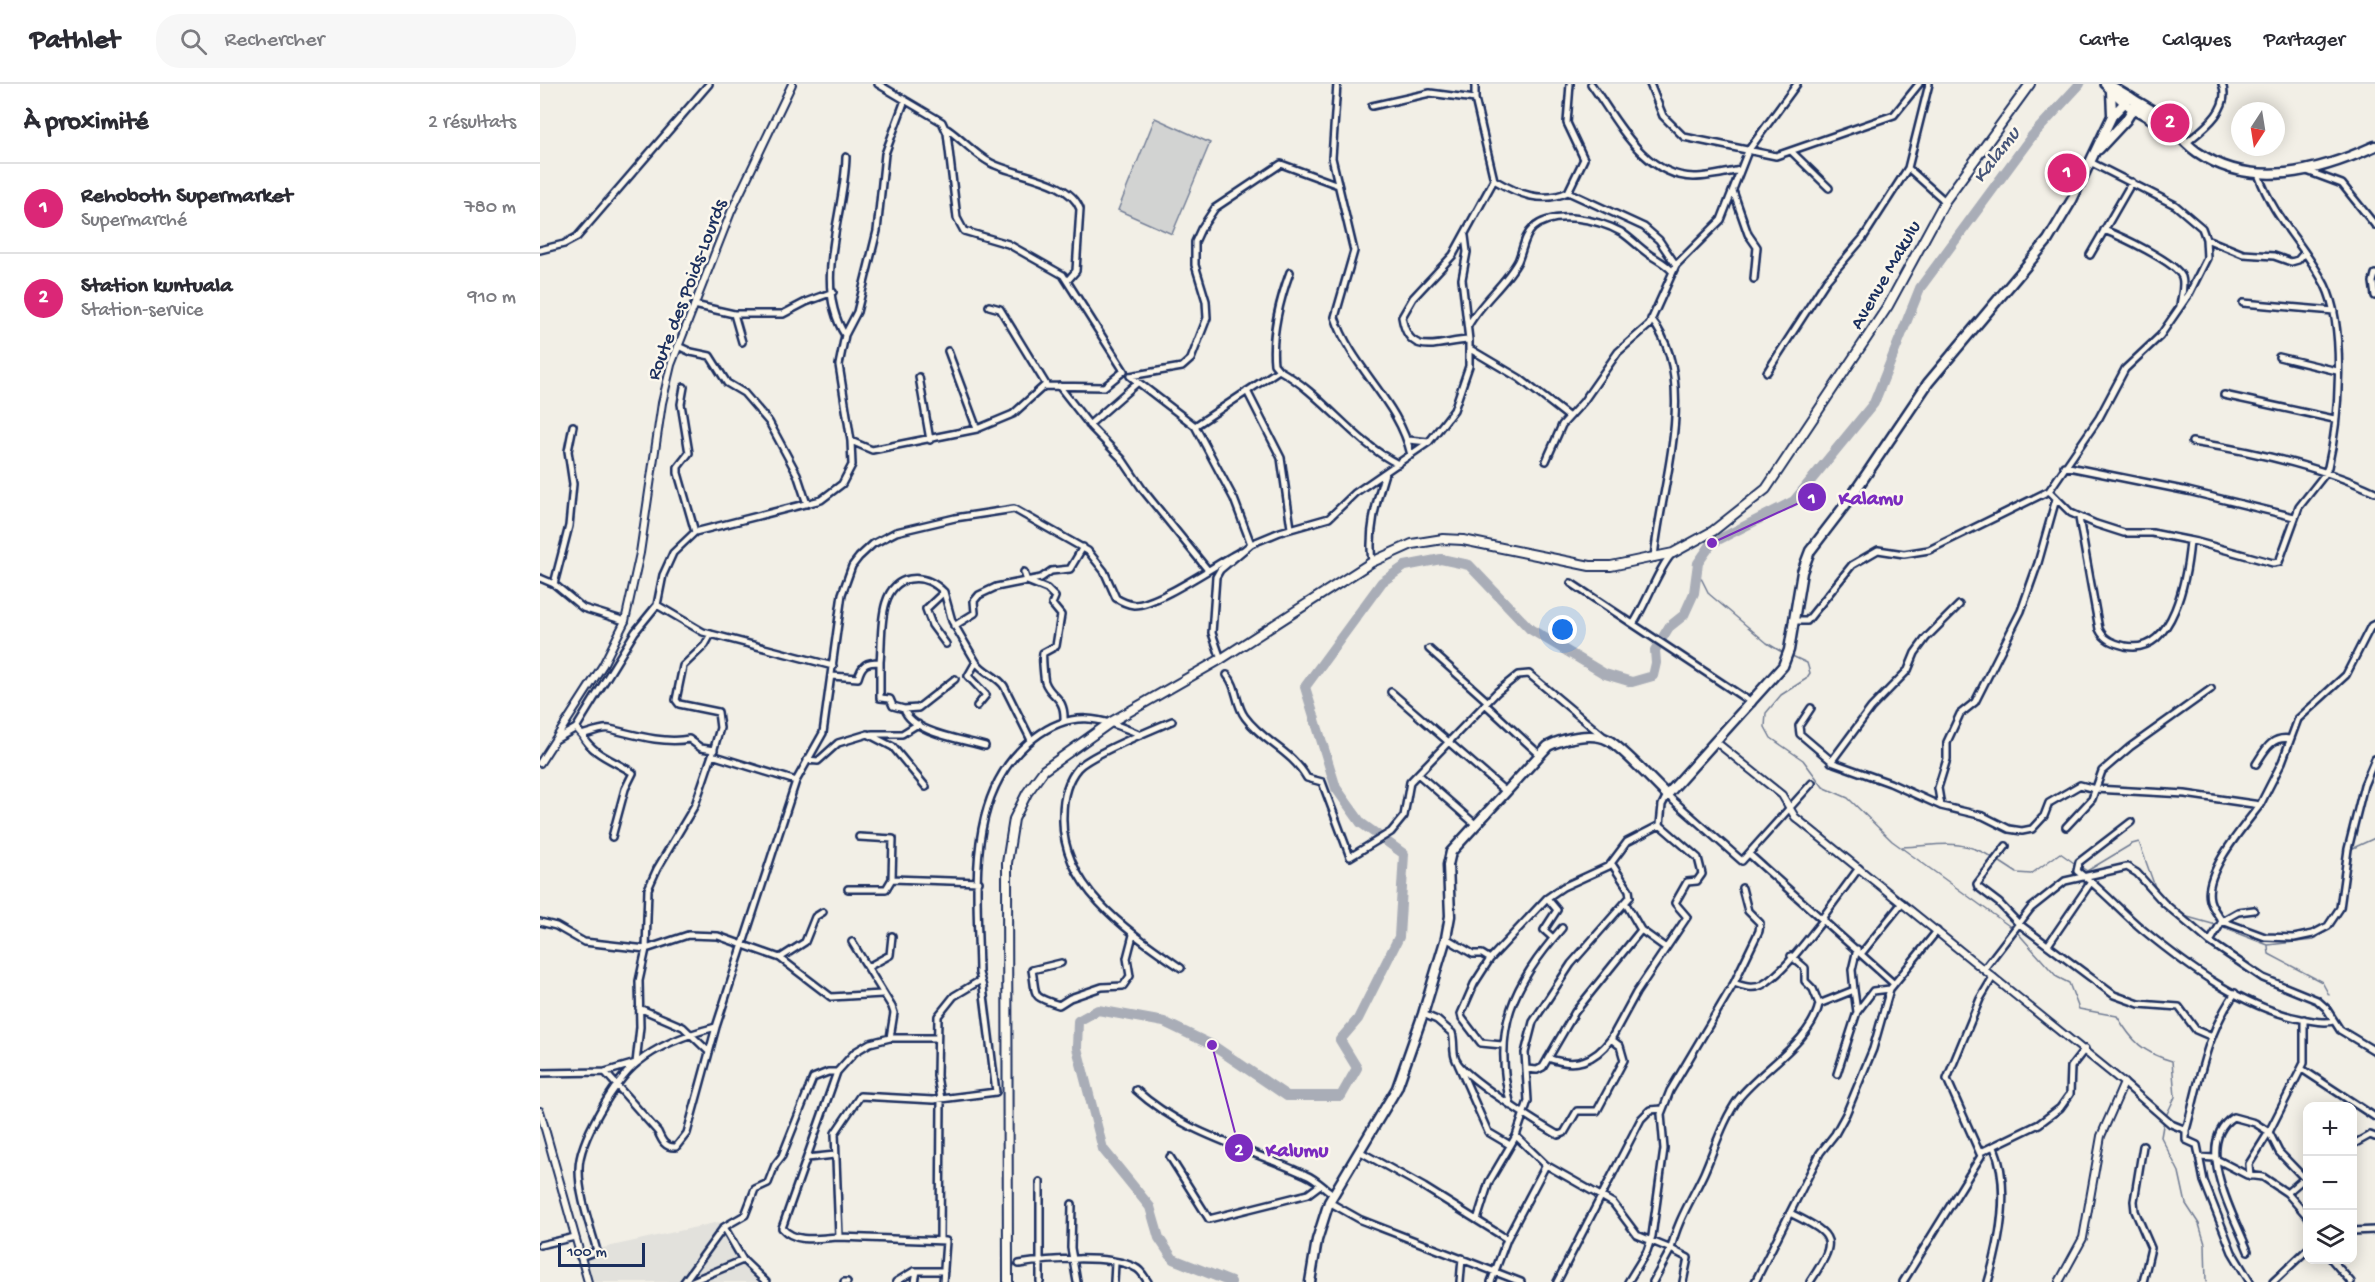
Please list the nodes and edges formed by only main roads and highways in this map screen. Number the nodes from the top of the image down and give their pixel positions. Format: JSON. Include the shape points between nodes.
{"nodes":[{"id":1,"x":2030,"y":84,"type":"edge"},
{"id":2,"x":2108,"y":86,"type":"edge"},
{"id":3,"x":2131,"y":102,"type":"junction"},
{"id":4,"x":2112,"y":116,"type":"junction"},
{"id":5,"x":2147,"y":116,"type":"junction"},
{"id":6,"x":2126,"y":120,"type":"junction"},
{"id":7,"x":2175,"y":132,"type":"junction"},
{"id":8,"x":2375,"y":146,"type":"edge"},
{"id":9,"x":2097,"y":151,"type":"junction"},
{"id":10,"x":1008,"y":1282,"type":"edge"},
{"id":11,"x":1310,"y":1282,"type":"edge"}],
"edges":[{"from":1,"to":10,"type":"main road","name":"Avenue Makulu","via":[[1945,201],[1888,306],[1771,483],[1720,526],[1673,553],[1611,566],[1590,566],[1463,540],[1412,544],[1372,562],[1221,659],[1111,722],[1044,770],[1014,819],[1007,863]]},
{"from":2,"to":3,"type":"main road"},
{"from":2,"to":4,"type":"highway"},
{"from":3,"to":4,"type":"highway"},
{"from":3,"to":5,"type":"highway"},
{"from":3,"to":6,"type":"highway"},
{"from":3,"to":7,"type":"highway","via":[[2166,121]]},
{"from":4,"to":9,"type":"highway"},
{"from":5,"to":6,"type":"highway"},
{"from":5,"to":7,"type":"highway"},
{"from":6,"to":9,"type":"highway"},
{"from":7,"to":8,"type":"highway","via":[[2208,159],[2258,174],[2307,171]]},
{"from":9,"to":11,"type":"highway","via":[[2048,240],[1929,383],[1810,551],[1802,572],[1786,661],[1752,704],[1667,795],[1607,739],[1584,737],[1548,746],[1448,859],[1450,916],[1424,1014],[1396,1088],[1331,1198],[1317,1240]]}]}
